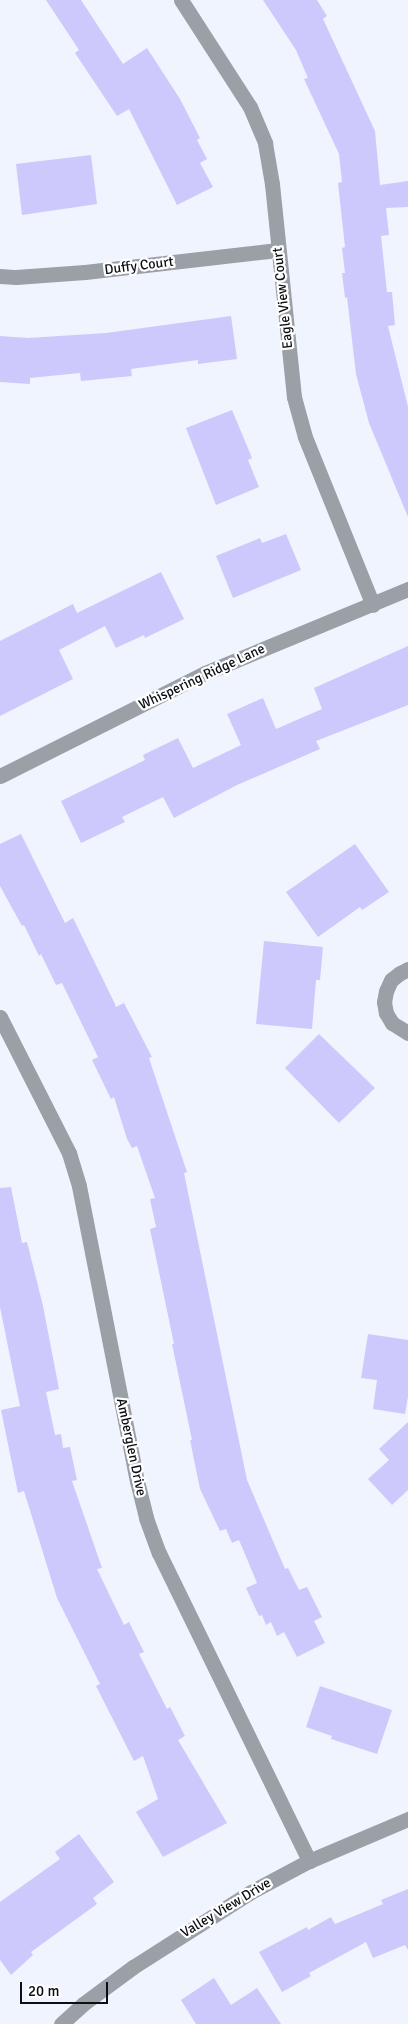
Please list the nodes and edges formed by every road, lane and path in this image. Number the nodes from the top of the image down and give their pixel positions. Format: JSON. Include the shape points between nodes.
{"nodes":[{"id":1,"x":181,"y":0,"type":"edge"},
{"id":2,"x":278,"y":250,"type":"junction"},
{"id":3,"x":0,"y":276,"type":"edge"},
{"id":4,"x":408,"y":589,"type":"edge"},
{"id":5,"x":373,"y":605,"type":"junction"},
{"id":6,"x":0,"y":776,"type":"edge"},
{"id":7,"x":408,"y":969,"type":"edge"},
{"id":8,"x":0,"y":1017,"type":"edge"},
{"id":9,"x":408,"y":1033,"type":"edge"},
{"id":10,"x":408,"y":1819,"type":"edge"},
{"id":11,"x":309,"y":1861,"type":"junction"},
{"id":12,"x":61,"y":2024,"type":"edge"}],
"edges":[{"from":1,"to":2,"type":"street","name":"Eagle View Court","via":[[250,107],[265,143]]},
{"from":2,"to":3,"type":"street","name":"Duffy Court","via":[[85,272]]},
{"from":2,"to":5,"type":"street","name":"Eagle View Court","via":[[294,398],[305,436]]},
{"from":4,"to":5,"type":"street","name":"Whispering Ridge Lane"},
{"from":5,"to":6,"type":"street","name":"Whispering Ridge Lane","via":[[213,670]]},
{"from":7,"to":9,"type":"street","via":[[391,980],[384,1002],[392,1023]]},
{"from":8,"to":11,"type":"street","name":"Amberglen Drive","via":[[68,1153],[79,1186],[146,1518],[159,1553]]},
{"from":10,"to":11,"type":"street","name":"Valley View Drive"},
{"from":11,"to":12,"type":"street","name":"Valley View Drive","via":[[198,1924],[134,1966]]}]}
